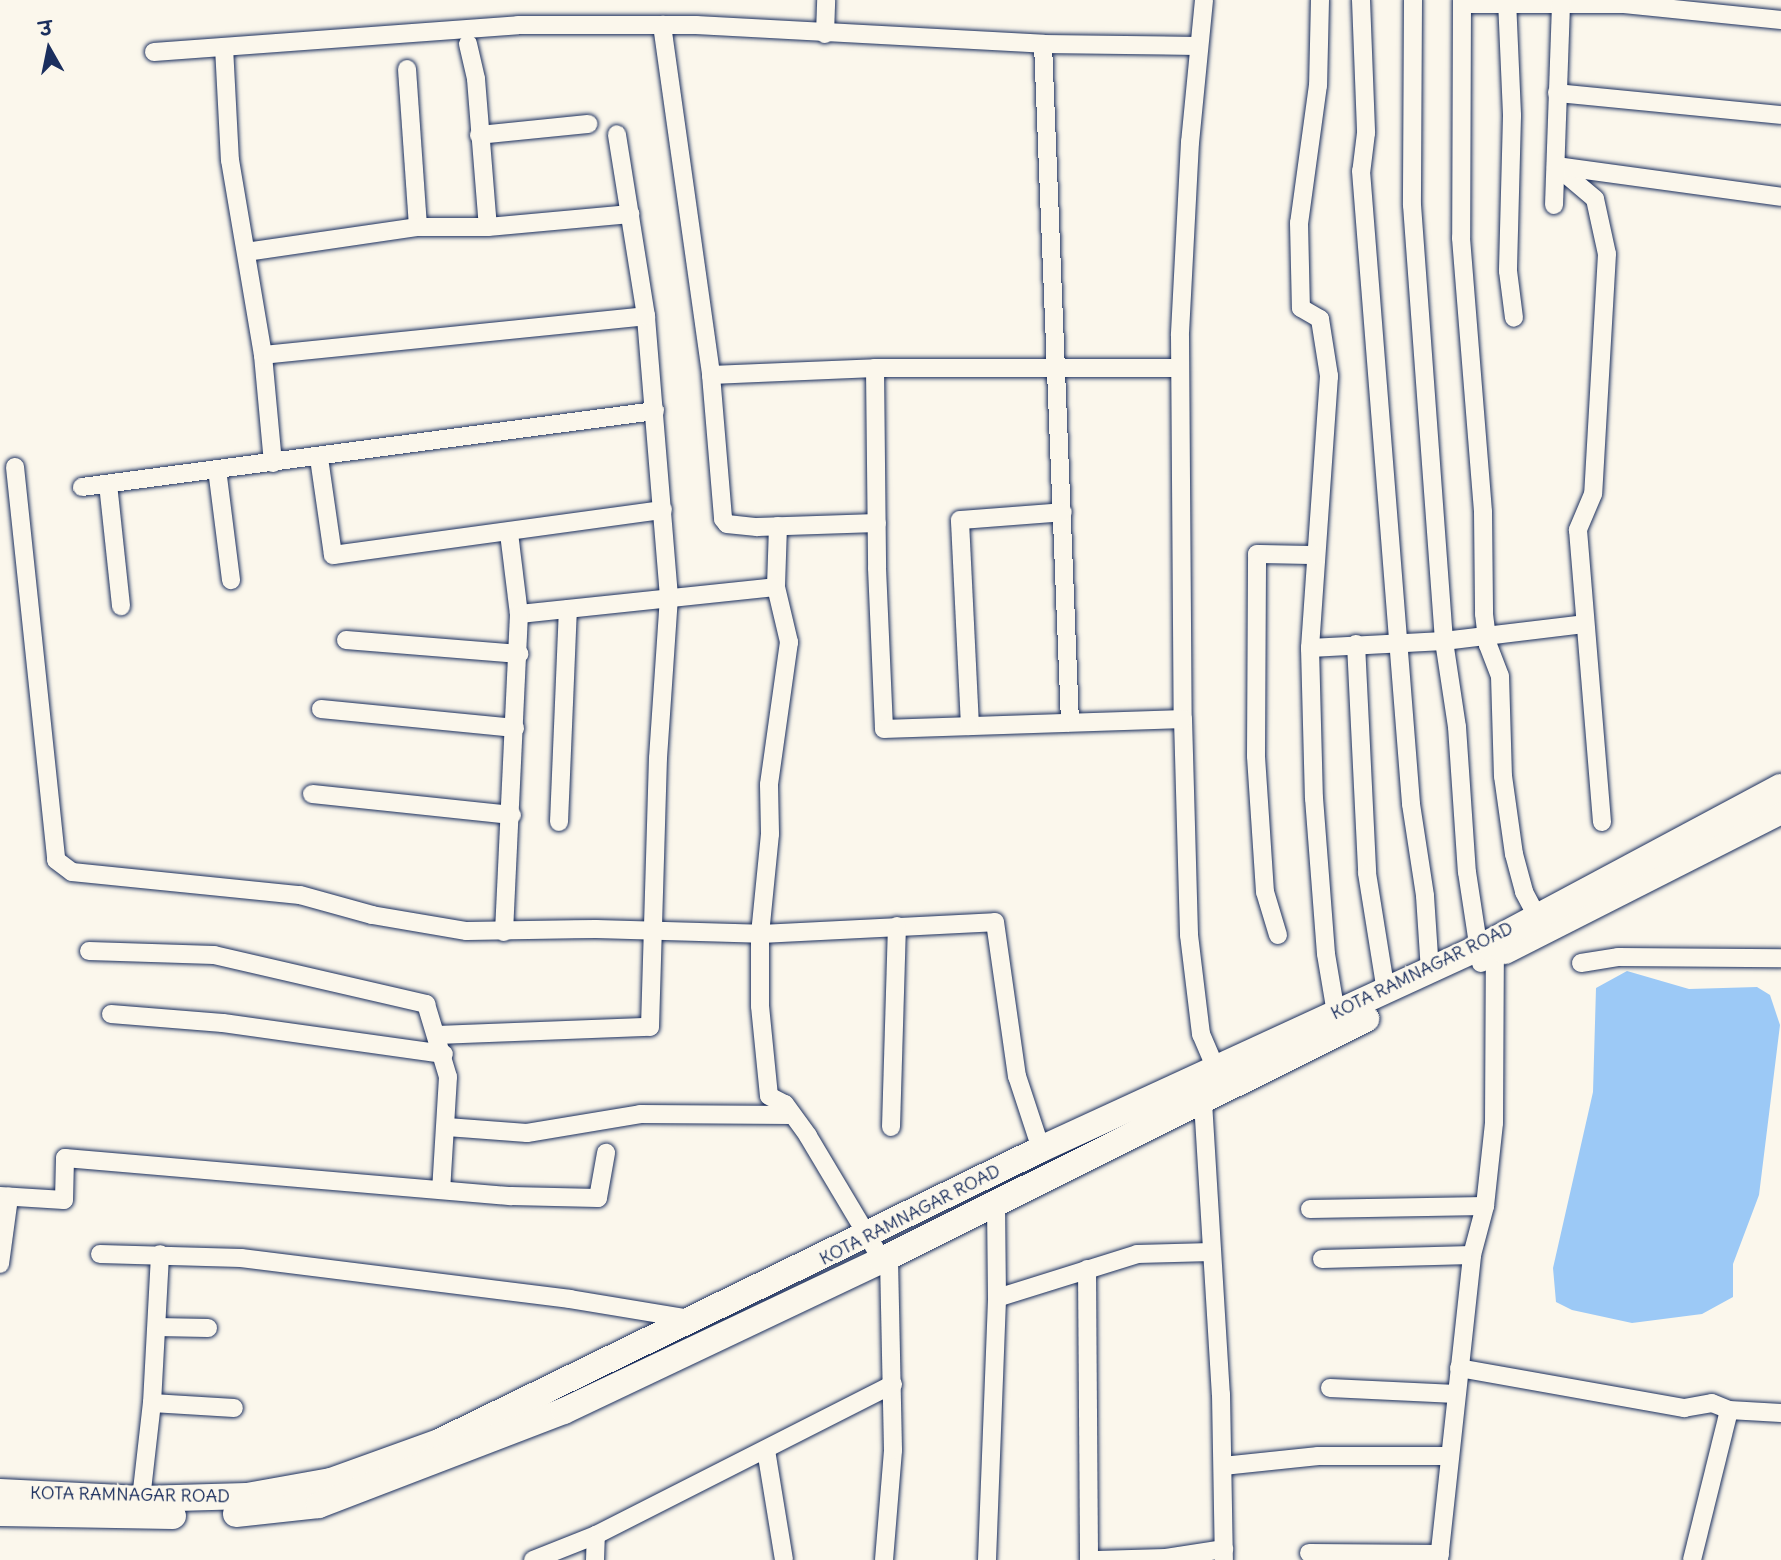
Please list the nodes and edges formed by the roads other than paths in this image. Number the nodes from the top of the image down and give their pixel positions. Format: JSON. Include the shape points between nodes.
{"nodes":[{"id":1,"x":826,"y":0,"type":"edge"},
{"id":2,"x":1204,"y":0,"type":"edge"},
{"id":3,"x":1320,"y":0,"type":"edge"},
{"id":4,"x":1361,"y":0,"type":"edge"},
{"id":5,"x":1413,"y":0,"type":"edge"},
{"id":6,"x":1507,"y":1,"type":"edge"},
{"id":7,"x":1561,"y":1,"type":"edge"},
{"id":8,"x":1462,"y":2,"type":"edge"},
{"id":9,"x":1781,"y":20,"type":"edge"},
{"id":10,"x":662,"y":25,"type":"junction"},
{"id":11,"x":824,"y":34,"type":"junction"},
{"id":12,"x":468,"y":44,"type":"dead end"},
{"id":13,"x":1043,"y":44,"type":"junction"},
{"id":14,"x":1197,"y":46,"type":"junction"},
{"id":15,"x":224,"y":47,"type":"junction"},
{"id":16,"x":153,"y":52,"type":"dead end"},
{"id":17,"x":408,"y":69,"type":"dead end"},
{"id":18,"x":1558,"y":93,"type":"junction"},
{"id":19,"x":1781,"y":115,"type":"edge"},
{"id":20,"x":588,"y":124,"type":"dead end"},
{"id":21,"x":617,"y":134,"type":"dead end"},
{"id":22,"x":479,"y":135,"type":"junction"},
{"id":23,"x":1556,"y":166,"type":"junction"},
{"id":24,"x":1781,"y":197,"type":"edge"},
{"id":25,"x":1553,"y":205,"type":"dead end"},
{"id":26,"x":630,"y":214,"type":"junction"},
{"id":27,"x":488,"y":227,"type":"junction"},
{"id":28,"x":418,"y":228,"type":"junction"},
{"id":29,"x":246,"y":252,"type":"junction"},
{"id":30,"x":646,"y":316,"type":"junction"},
{"id":31,"x":1514,"y":318,"type":"dead end"},
{"id":32,"x":263,"y":355,"type":"junction"},
{"id":33,"x":875,"y":368,"type":"junction"},
{"id":34,"x":1180,"y":368,"type":"junction"},
{"id":35,"x":1059,"y":372,"type":"junction"},
{"id":36,"x":710,"y":374,"type":"junction"},
{"id":37,"x":654,"y":411,"type":"junction"},
{"id":38,"x":319,"y":458,"type":"junction"},
{"id":39,"x":273,"y":463,"type":"junction"},
{"id":40,"x":15,"y":467,"type":"dead end"},
{"id":41,"x":217,"y":468,"type":"junction"},
{"id":42,"x":108,"y":484,"type":"junction"},
{"id":43,"x":82,"y":487,"type":"dead end"},
{"id":44,"x":663,"y":510,"type":"junction"},
{"id":45,"x":1063,"y":512,"type":"junction"},
{"id":46,"x":877,"y":523,"type":"junction"},
{"id":47,"x":778,"y":526,"type":"junction"},
{"id":48,"x":509,"y":533,"type":"junction"},
{"id":49,"x":1314,"y":555,"type":"junction"},
{"id":50,"x":231,"y":580,"type":"dead end"},
{"id":51,"x":776,"y":587,"type":"junction"},
{"id":52,"x":669,"y":597,"type":"junction"},
{"id":53,"x":121,"y":606,"type":"dead end"},
{"id":54,"x":568,"y":609,"type":"junction"},
{"id":55,"x":519,"y":614,"type":"junction"},
{"id":56,"x":1584,"y":624,"type":"junction"},
{"id":57,"x":1487,"y":636,"type":"junction"},
{"id":58,"x":346,"y":640,"type":"dead end"},
{"id":59,"x":1444,"y":641,"type":"junction"},
{"id":60,"x":1356,"y":643,"type":"junction"},
{"id":61,"x":1399,"y":644,"type":"junction"},
{"id":62,"x":1310,"y":648,"type":"junction"},
{"id":63,"x":519,"y":654,"type":"junction"},
{"id":64,"x":321,"y":709,"type":"dead end"},
{"id":65,"x":1183,"y":719,"type":"junction"},
{"id":66,"x":1070,"y":722,"type":"junction"},
{"id":67,"x":970,"y":726,"type":"junction"},
{"id":68,"x":515,"y":728,"type":"junction"},
{"id":69,"x":1781,"y":787,"type":"edge"},
{"id":70,"x":312,"y":794,"type":"dead end"},
{"id":71,"x":1781,"y":811,"type":"edge"},
{"id":72,"x":512,"y":815,"type":"junction"},
{"id":73,"x":559,"y":822,"type":"dead end"},
{"id":74,"x":1602,"y":822,"type":"dead end"},
{"id":75,"x":1536,"y":915,"type":"junction"},
{"id":76,"x":897,"y":926,"type":"junction"},
{"id":77,"x":655,"y":930,"type":"junction"},
{"id":78,"x":504,"y":932,"type":"junction"},
{"id":79,"x":760,"y":934,"type":"junction"},
{"id":80,"x":1278,"y":935,"type":"dead end"},
{"id":81,"x":89,"y":951,"type":"dead end"},
{"id":82,"x":1485,"y":956,"type":"junction"},
{"id":83,"x":1781,"y":958,"type":"edge"},
{"id":84,"x":1581,"y":963,"type":"dead end"},
{"id":85,"x":1430,"y":971,"type":"junction"},
{"id":86,"x":1386,"y":991,"type":"junction"},
{"id":87,"x":1336,"y":1013,"type":"junction"},
{"id":88,"x":111,"y":1014,"type":"dead end"},
{"id":89,"x":437,"y":1035,"type":"junction"},
{"id":90,"x":444,"y":1054,"type":"junction"},
{"id":91,"x":1214,"y":1087,"type":"junction"},
{"id":92,"x":792,"y":1115,"type":"junction"},
{"id":93,"x":447,"y":1127,"type":"junction"},
{"id":94,"x":891,"y":1127,"type":"dead end"},
{"id":95,"x":1041,"y":1150,"type":"junction"},
{"id":96,"x":606,"y":1153,"type":"dead end"},
{"id":97,"x":442,"y":1190,"type":"junction"},
{"id":98,"x":4,"y":1197,"type":"edge"},
{"id":99,"x":996,"y":1202,"type":"junction"},
{"id":100,"x":1485,"y":1206,"type":"junction"},
{"id":101,"x":1310,"y":1209,"type":"dead end"},
{"id":102,"x":868,"y":1237,"type":"junction"},
{"id":103,"x":1212,"y":1252,"type":"junction"},
{"id":104,"x":100,"y":1254,"type":"dead end"},
{"id":105,"x":160,"y":1254,"type":"junction"},
{"id":106,"x":1472,"y":1255,"type":"junction"},
{"id":107,"x":885,"y":1258,"type":"junction"},
{"id":108,"x":1322,"y":1259,"type":"dead end"},
{"id":109,"x":0,"y":1264,"type":"edge"},
{"id":110,"x":1087,"y":1269,"type":"junction"},
{"id":111,"x":997,"y":1298,"type":"junction"},
{"id":112,"x":696,"y":1321,"type":"junction"},
{"id":113,"x":156,"y":1327,"type":"junction"},
{"id":114,"x":208,"y":1328,"type":"dead end"},
{"id":115,"x":1459,"y":1368,"type":"junction"},
{"id":116,"x":893,"y":1384,"type":"junction"},
{"id":117,"x":1330,"y":1388,"type":"dead end"},
{"id":118,"x":1455,"y":1394,"type":"junction"},
{"id":119,"x":152,"y":1403,"type":"junction"},
{"id":120,"x":234,"y":1408,"type":"dead end"},
{"id":121,"x":1729,"y":1410,"type":"junction"},
{"id":122,"x":1781,"y":1413,"type":"edge"},
{"id":123,"x":766,"y":1450,"type":"junction"},
{"id":124,"x":1449,"y":1456,"type":"junction"},
{"id":125,"x":1223,"y":1466,"type":"junction"},
{"id":126,"x":0,"y":1492,"type":"edge"},
{"id":127,"x":141,"y":1499,"type":"junction"},
{"id":128,"x":0,"y":1513,"type":"edge"},
{"id":129,"x":596,"y":1535,"type":"junction"},
{"id":130,"x":1310,"y":1553,"type":"dead end"},
{"id":131,"x":1224,"y":1555,"type":"edge"},
{"id":132,"x":1440,"y":1557,"type":"edge"},
{"id":133,"x":533,"y":1560,"type":"edge"},
{"id":134,"x":595,"y":1560,"type":"edge"},
{"id":135,"x":784,"y":1560,"type":"edge"},
{"id":136,"x":884,"y":1560,"type":"edge"},
{"id":137,"x":987,"y":1560,"type":"edge"},
{"id":138,"x":1088,"y":1560,"type":"edge"},
{"id":139,"x":1097,"y":1560,"type":"edge"},
{"id":140,"x":1692,"y":1560,"type":"edge"}],
"edges":[{"from":1,"to":11,"type":"street"},
{"from":2,"to":14,"type":"street"},
{"from":3,"to":49,"type":"street","via":[[1318,85],[1299,223],[1301,308],[1320,319],[1329,376]]},
{"from":4,"to":61,"type":"street","via":[[1366,133],[1361,171]]},
{"from":5,"to":59,"type":"street","via":[[1412,205]]},
{"from":6,"to":7,"type":"street"},
{"from":6,"to":8,"type":"street"},
{"from":6,"to":31,"type":"street","via":[[1512,116],[1508,271]]},
{"from":7,"to":9,"type":"street"},
{"from":7,"to":18,"type":"street"},
{"from":8,"to":57,"type":"street","via":[[1461,239],[1483,512]]},
{"from":10,"to":11,"type":"street"},
{"from":10,"to":15,"type":"street","via":[[518,25]]},
{"from":10,"to":36,"type":"street"},
{"from":11,"to":13,"type":"street"},
{"from":12,"to":22,"type":"street","via":[[476,79]]},
{"from":13,"to":14,"type":"street"},
{"from":13,"to":35,"type":"street"},
{"from":14,"to":34,"type":"street"},
{"from":15,"to":16,"type":"street"},
{"from":15,"to":29,"type":"street","via":[[227,139]]},
{"from":17,"to":28,"type":"street"},
{"from":18,"to":19,"type":"street"},
{"from":18,"to":23,"type":"street"},
{"from":20,"to":22,"type":"street"},
{"from":21,"to":26,"type":"street"},
{"from":22,"to":27,"type":"street"},
{"from":23,"to":24,"type":"street"},
{"from":23,"to":25,"type":"street"},
{"from":23,"to":56,"type":"street","via":[[1595,199],[1607,254],[1593,494],[1578,530]]},
{"from":26,"to":27,"type":"street"},
{"from":26,"to":30,"type":"street"},
{"from":27,"to":28,"type":"street"},
{"from":28,"to":29,"type":"street"},
{"from":29,"to":32,"type":"street"},
{"from":30,"to":32,"type":"street"},
{"from":30,"to":37,"type":"street"},
{"from":32,"to":39,"type":"street"},
{"from":33,"to":35,"type":"street"},
{"from":33,"to":36,"type":"street"},
{"from":33,"to":46,"type":"street"},
{"from":34,"to":35,"type":"street"},
{"from":34,"to":65,"type":"street"},
{"from":35,"to":45,"type":"street"},
{"from":36,"to":47,"type":"street","via":[[723,519],[727,524]]},
{"from":37,"to":38,"type":"street"},
{"from":37,"to":44,"type":"street"},
{"from":38,"to":39,"type":"street"},
{"from":38,"to":48,"type":"street","via":[[333,555]]},
{"from":39,"to":41,"type":"street"},
{"from":40,"to":78,"type":"street","via":[[56,860],[72,872],[300,895],[372,915],[467,931]]},
{"from":41,"to":42,"type":"street"},
{"from":41,"to":50,"type":"street"},
{"from":42,"to":43,"type":"street"},
{"from":42,"to":53,"type":"street"},
{"from":44,"to":48,"type":"street"},
{"from":44,"to":52,"type":"street"},
{"from":45,"to":66,"type":"street"},
{"from":45,"to":67,"type":"street","via":[[960,520]]},
{"from":46,"to":47,"type":"street"},
{"from":46,"to":67,"type":"street","via":[[884,729]]},
{"from":47,"to":51,"type":"street"},
{"from":48,"to":55,"type":"street"},
{"from":49,"to":62,"type":"street"},
{"from":49,"to":80,"type":"street","via":[[1257,554],[1256,756],[1265,892]]},
{"from":51,"to":52,"type":"street"},
{"from":51,"to":79,"type":"street","via":[[789,642],[769,785],[770,834]]},
{"from":52,"to":54,"type":"street"},
{"from":52,"to":77,"type":"street","via":[[658,758]]},
{"from":54,"to":55,"type":"street"},
{"from":54,"to":73,"type":"street"},
{"from":55,"to":63,"type":"street"},
{"from":56,"to":57,"type":"street"},
{"from":56,"to":74,"type":"street"},
{"from":57,"to":59,"type":"street"},
{"from":57,"to":75,"type":"street","via":[[1500,676],[1503,776],[1514,854]]},
{"from":58,"to":63,"type":"street"},
{"from":59,"to":61,"type":"street"},
{"from":59,"to":82,"type":"street","via":[[1457,727],[1466,872]]},
{"from":60,"to":61,"type":"street"},
{"from":60,"to":62,"type":"street"},
{"from":60,"to":86,"type":"street","via":[[1367,873]]},
{"from":61,"to":85,"type":"street"},
{"from":62,"to":87,"type":"street","via":[[1315,811],[1326,954]]},
{"from":63,"to":68,"type":"street"},
{"from":64,"to":68,"type":"street"},
{"from":65,"to":66,"type":"street"},
{"from":65,"to":91,"type":"street","via":[[1189,935],[1201,1034]]},
{"from":66,"to":67,"type":"street"},
{"from":68,"to":72,"type":"street"},
{"from":69,"to":75,"type":"street","name":"KOTA RAMNAGAR ROAD"},
{"from":70,"to":72,"type":"street"},
{"from":71,"to":82,"type":"street"},
{"from":72,"to":78,"type":"street"},
{"from":75,"to":82,"type":"street","name":"KOTA RAMNAGAR ROAD"},
{"from":76,"to":79,"type":"street"},
{"from":76,"to":94,"type":"street"},
{"from":76,"to":95,"type":"street","via":[[995,922],[1017,1076]]},
{"from":77,"to":78,"type":"street"},
{"from":77,"to":79,"type":"street"},
{"from":77,"to":89,"type":"street","via":[[650,1027]]},
{"from":79,"to":92,"type":"street","via":[[760,1006],[769,1096],[785,1104]]},
{"from":81,"to":89,"type":"street","via":[[214,955],[426,1004]]},
{"from":82,"to":85,"type":"street","name":"KOTA RAMNAGAR ROAD"},
{"from":82,"to":91,"type":"street"},
{"from":82,"to":100,"type":"street","via":[[1495,1098]]},
{"from":83,"to":84,"type":"street","via":[[1618,957]]},
{"from":85,"to":86,"type":"street","name":"KOTA RAMNAGAR ROAD"},
{"from":86,"to":87,"type":"street","name":"KOTA RAMNAGAR ROAD"},
{"from":87,"to":91,"type":"street","name":"KOTA RAMNAGAR ROAD"},
{"from":88,"to":90,"type":"street","via":[[235,1025]]},
{"from":89,"to":90,"type":"street"},
{"from":90,"to":93,"type":"street"},
{"from":91,"to":95,"type":"street","name":"KOTA RAMNAGAR ROAD"},
{"from":91,"to":99,"type":"street"},
{"from":91,"to":103,"type":"street"},
{"from":92,"to":93,"type":"street","via":[[640,1114],[527,1133]]},
{"from":92,"to":102,"type":"street"},
{"from":93,"to":97,"type":"street"},
{"from":95,"to":102,"type":"street","name":"KOTA RAMNAGAR ROAD"},
{"from":96,"to":97,"type":"street","via":[[598,1198]]},
{"from":97,"to":98,"type":"street","via":[[65,1158],[64,1200]]},
{"from":98,"to":109,"type":"street"},
{"from":99,"to":107,"type":"street"},
{"from":99,"to":111,"type":"street"},
{"from":100,"to":101,"type":"street"},
{"from":100,"to":106,"type":"street"},
{"from":102,"to":107,"type":"street"},
{"from":102,"to":112,"type":"street","name":"KOTA RAMNAGAR ROAD"},
{"from":103,"to":110,"type":"street","via":[[1137,1254]]},
{"from":103,"to":125,"type":"street"},
{"from":104,"to":105,"type":"street"},
{"from":105,"to":112,"type":"street","via":[[241,1258],[570,1299]]},
{"from":105,"to":113,"type":"street"},
{"from":106,"to":108,"type":"street"},
{"from":106,"to":115,"type":"street"},
{"from":107,"to":116,"type":"street"},
{"from":107,"to":128,"type":"street","via":[[564,1411],[318,1505],[125,1518]]},
{"from":110,"to":111,"type":"street"},
{"from":110,"to":138,"type":"street"},
{"from":111,"to":137,"type":"street"},
{"from":112,"to":127,"type":"street","name":"KOTA RAMNAGAR ROAD","via":[[439,1442],[331,1481],[247,1496]]},
{"from":113,"to":114,"type":"street"},
{"from":113,"to":119,"type":"street"},
{"from":115,"to":118,"type":"street"},
{"from":115,"to":121,"type":"street","via":[[1684,1408],[1712,1404]]},
{"from":116,"to":123,"type":"street"},
{"from":116,"to":136,"type":"street"},
{"from":117,"to":118,"type":"street"},
{"from":118,"to":124,"type":"street"},
{"from":119,"to":120,"type":"street"},
{"from":119,"to":127,"type":"street"},
{"from":121,"to":122,"type":"street"},
{"from":121,"to":140,"type":"street"},
{"from":123,"to":129,"type":"street"},
{"from":123,"to":135,"type":"street"},
{"from":124,"to":125,"type":"street","via":[[1318,1456]]},
{"from":124,"to":132,"type":"street"},
{"from":125,"to":131,"type":"street"},
{"from":126,"to":127,"type":"street","name":"KOTA RAMNAGAR ROAD"},
{"from":129,"to":133,"type":"street"},
{"from":129,"to":134,"type":"street"},
{"from":130,"to":132,"type":"street"},
{"from":131,"to":139,"type":"street"}]}
